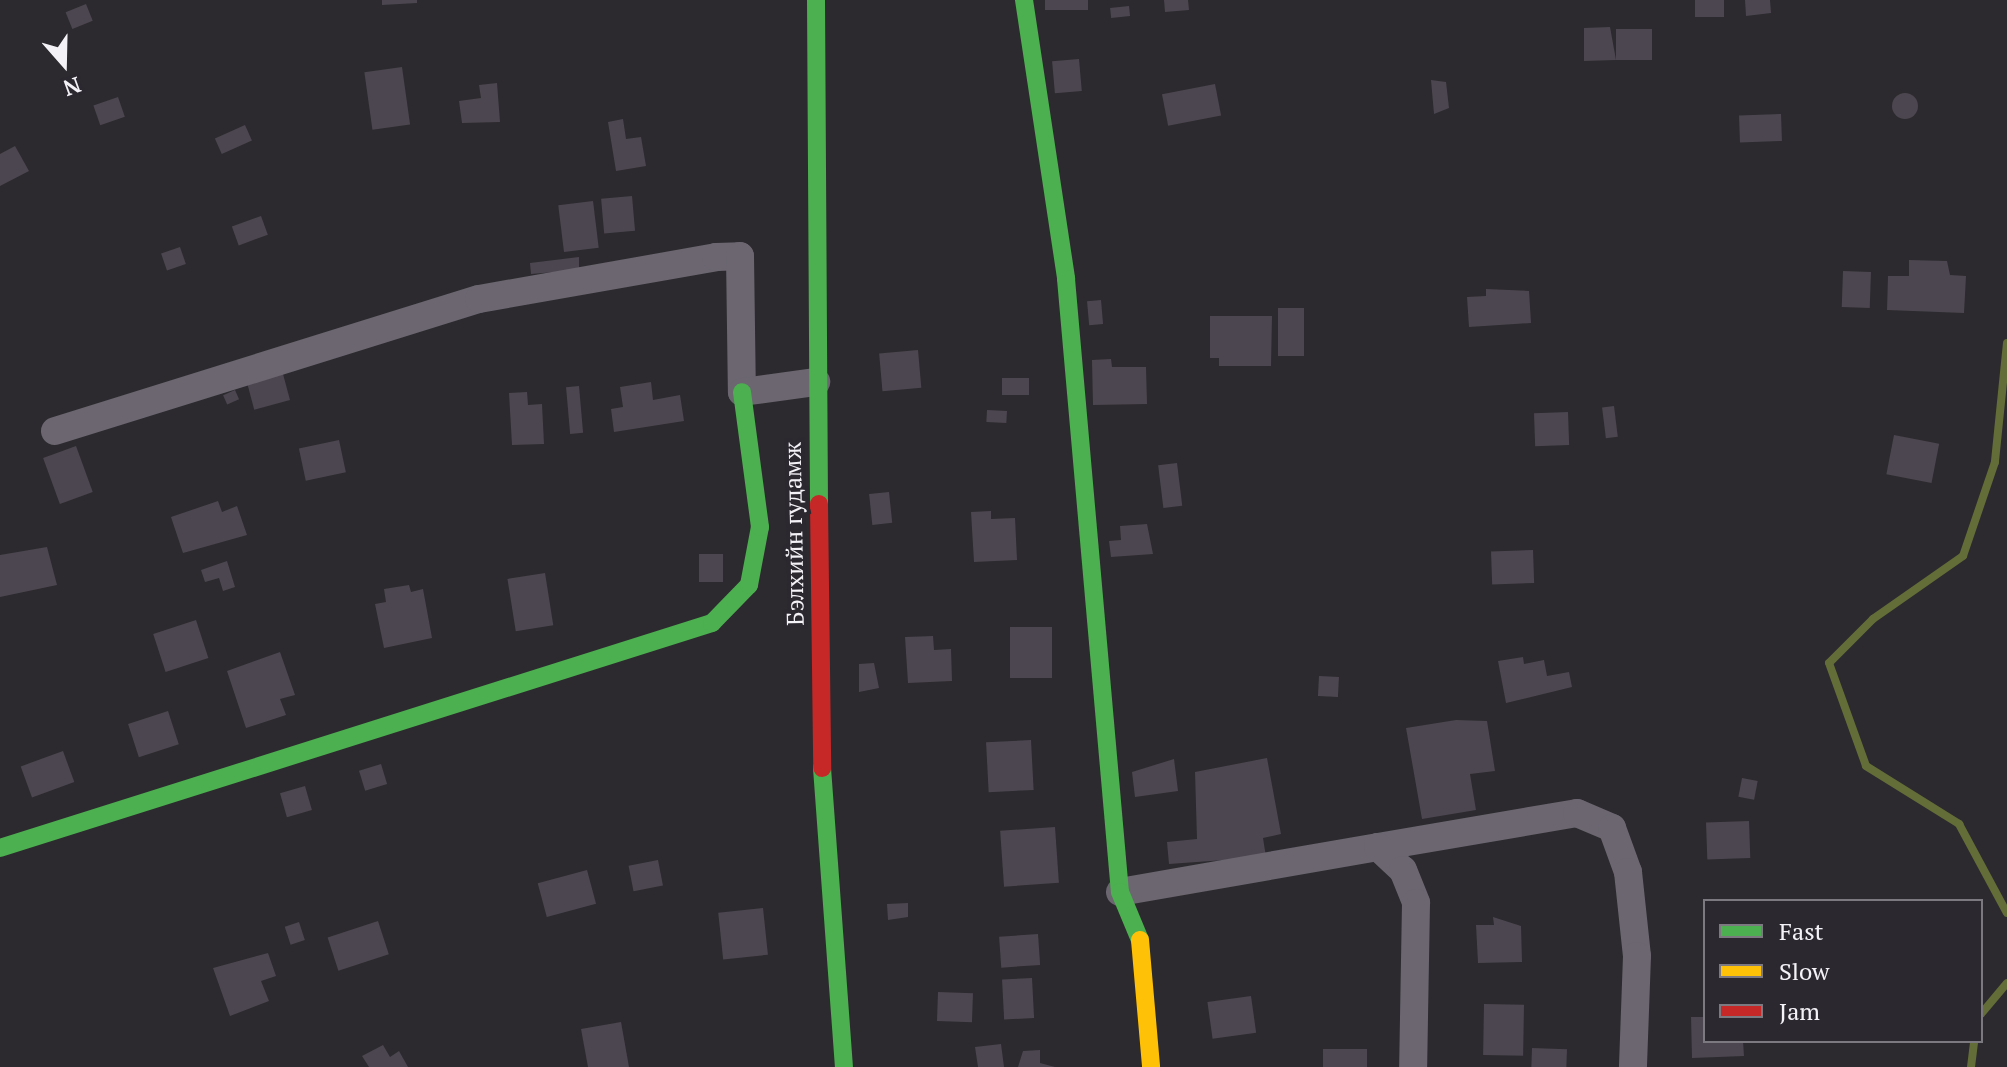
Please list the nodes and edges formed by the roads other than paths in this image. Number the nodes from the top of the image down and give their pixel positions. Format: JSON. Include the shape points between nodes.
{"nodes":[{"id":1,"x":816,"y":0,"type":"edge"},
{"id":2,"x":1024,"y":0,"type":"edge"},
{"id":3,"x":816,"y":382,"type":"junction"},
{"id":4,"x":742,"y":392,"type":"junction"},
{"id":5,"x":55,"y":431,"type":"dead end"},
{"id":6,"x":1378,"y":847,"type":"junction"},
{"id":7,"x":0,"y":848,"type":"edge"},
{"id":8,"x":1120,"y":892,"type":"junction"},
{"id":9,"x":844,"y":1067,"type":"edge"},
{"id":10,"x":1151,"y":1067,"type":"edge"},
{"id":11,"x":1413,"y":1067,"type":"edge"},
{"id":12,"x":1633,"y":1067,"type":"edge"}],
"edges":[{"from":1,"to":3,"type":"street","name":"Бэлхийн гудамж"},
{"from":2,"to":8,"type":"street","via":[[1066,279]]},
{"from":3,"to":4,"type":"street"},
{"from":3,"to":9,"type":"street","name":"Бэлхийн гудамж","via":[[820,734]]},
{"from":4,"to":5,"type":"street","via":[[740,256],[716,257],[479,299]]},
{"from":4,"to":7,"type":"street","via":[[760,527],[749,585],[712,623]]},
{"from":6,"to":8,"type":"street"},
{"from":6,"to":11,"type":"street","via":[[1403,870],[1416,903]]},
{"from":6,"to":12,"type":"street","via":[[1577,813],[1612,828],[1628,872],[1637,956]]},
{"from":8,"to":10,"type":"street","via":[[1139,931]]}]}
